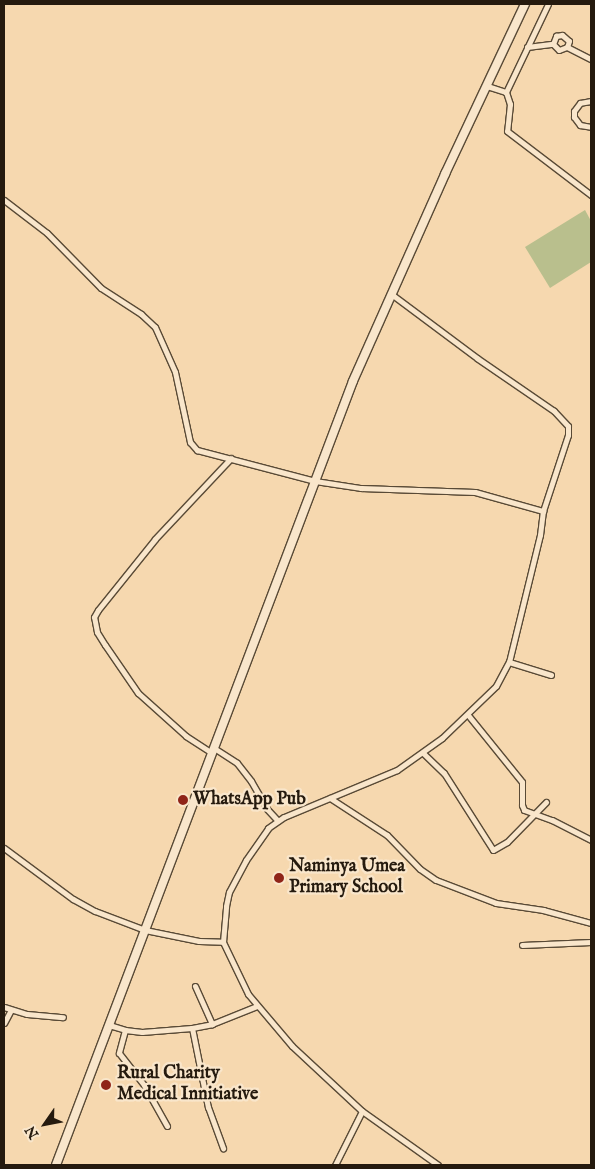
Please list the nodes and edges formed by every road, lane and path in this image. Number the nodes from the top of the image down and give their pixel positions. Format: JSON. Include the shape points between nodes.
{"nodes":[{"id":1,"x":525,"y":4,"type":"edge"},
{"id":2,"x":548,"y":4,"type":"edge"},
{"id":3,"x":553,"y":44,"type":"junction"},
{"id":4,"x":527,"y":47,"type":"junction"},
{"id":5,"x":567,"y":47,"type":"junction"},
{"id":6,"x":591,"y":59,"type":"edge"},
{"id":7,"x":487,"y":86,"type":"junction"},
{"id":8,"x":506,"y":92,"type":"junction"},
{"id":9,"x":591,"y":101,"type":"edge"},
{"id":10,"x":591,"y":127,"type":"edge"},
{"id":11,"x":591,"y":194,"type":"edge"},
{"id":12,"x":4,"y":200,"type":"edge"},
{"id":13,"x":391,"y":294,"type":"junction"},
{"id":14,"x":231,"y":458,"type":"junction"},
{"id":15,"x":316,"y":481,"type":"junction"},
{"id":16,"x":543,"y":511,"type":"junction"},
{"id":17,"x":509,"y":662,"type":"junction"},
{"id":18,"x":551,"y":675,"type":"dead end"},
{"id":19,"x":468,"y":715,"type":"junction"},
{"id":20,"x":213,"y":750,"type":"junction"},
{"id":21,"x":423,"y":753,"type":"junction"},
{"id":22,"x":330,"y":798,"type":"junction"},
{"id":23,"x":546,"y":802,"type":"dead end"},
{"id":24,"x":534,"y":815,"type":"junction"},
{"id":25,"x":278,"y":820,"type":"junction"},
{"id":26,"x":591,"y":840,"type":"edge"},
{"id":27,"x":4,"y":848,"type":"edge"},
{"id":28,"x":591,"y":923,"type":"edge"},
{"id":29,"x":145,"y":930,"type":"junction"},
{"id":30,"x":223,"y":942,"type":"junction"},
{"id":31,"x":591,"y":942,"type":"edge"},
{"id":32,"x":522,"y":945,"type":"dead end"},
{"id":33,"x":195,"y":986,"type":"dead end"},
{"id":34,"x":257,"y":1006,"type":"junction"},
{"id":35,"x":4,"y":1007,"type":"edge"},
{"id":36,"x":12,"y":1010,"type":"junction"},
{"id":37,"x":62,"y":1018,"type":"dead end"},
{"id":38,"x":4,"y":1023,"type":"edge"},
{"id":39,"x":212,"y":1024,"type":"junction"},
{"id":40,"x":109,"y":1025,"type":"junction"},
{"id":41,"x":192,"y":1028,"type":"junction"},
{"id":42,"x":125,"y":1030,"type":"junction"},
{"id":43,"x":362,"y":1111,"type":"junction"},
{"id":44,"x":167,"y":1126,"type":"dead end"},
{"id":45,"x":223,"y":1148,"type":"dead end"},
{"id":46,"x":56,"y":1165,"type":"edge"},
{"id":47,"x":335,"y":1165,"type":"edge"},
{"id":48,"x":438,"y":1165,"type":"edge"}],
"edges":[{"from":1,"to":7,"type":"main road"},
{"from":2,"to":4,"type":"street"},
{"from":3,"to":4,"type":"street"},
{"from":3,"to":5,"type":"street","via":[[559,50]]},
{"from":3,"to":5,"type":"street","via":[[554,38],[562,35],[569,41]]},
{"from":4,"to":8,"type":"street"},
{"from":5,"to":6,"type":"street"},
{"from":7,"to":8,"type":"street"},
{"from":7,"to":13,"type":"main road"},
{"from":8,"to":11,"type":"street","via":[[510,104],[507,132]]},
{"from":9,"to":10,"type":"street","via":[[580,103],[574,111],[580,125]]},
{"from":12,"to":14,"type":"street","via":[[47,233],[101,288],[148,319],[155,327],[175,372],[191,445],[196,450]]},
{"from":13,"to":15,"type":"main road","via":[[353,381]]},
{"from":13,"to":16,"type":"street","via":[[565,421],[568,434]]},
{"from":14,"to":15,"type":"street"},
{"from":14,"to":20,"type":"street","via":[[154,539],[94,617],[97,632],[138,693],[186,736]]},
{"from":15,"to":16,"type":"street","via":[[361,488],[475,492]]},
{"from":15,"to":20,"type":"main road"},
{"from":16,"to":17,"type":"street"},
{"from":17,"to":18,"type":"street"},
{"from":17,"to":19,"type":"street","via":[[496,686]]},
{"from":19,"to":21,"type":"street"},
{"from":19,"to":24,"type":"street","via":[[522,782],[522,805],[524,810]]},
{"from":20,"to":25,"type":"street","via":[[237,763],[267,809]]},
{"from":20,"to":29,"type":"main road"},
{"from":21,"to":22,"type":"street","via":[[373,782]]},
{"from":21,"to":24,"type":"street","via":[[444,773],[493,850],[507,842]]},
{"from":22,"to":25,"type":"street"},
{"from":22,"to":28,"type":"street","via":[[388,834],[420,869],[436,880],[496,904],[543,910]]},
{"from":23,"to":24,"type":"street"},
{"from":24,"to":26,"type":"street","via":[[552,820]]},
{"from":25,"to":30,"type":"street","via":[[257,842],[235,878],[226,906]]},
{"from":27,"to":29,"type":"street","via":[[74,899]]},
{"from":29,"to":30,"type":"street","via":[[199,941]]},
{"from":29,"to":40,"type":"main road"},
{"from":30,"to":34,"type":"street","via":[[240,980]]},
{"from":31,"to":32,"type":"street"},
{"from":33,"to":39,"type":"street"},
{"from":34,"to":39,"type":"street"},
{"from":34,"to":43,"type":"street","via":[[292,1046]]},
{"from":35,"to":36,"type":"street"},
{"from":36,"to":37,"type":"street"},
{"from":36,"to":38,"type":"street"},
{"from":39,"to":41,"type":"street"},
{"from":40,"to":42,"type":"street"},
{"from":40,"to":46,"type":"main road"},
{"from":41,"to":42,"type":"street","via":[[142,1032]]},
{"from":41,"to":45,"type":"street","via":[[208,1107]]},
{"from":42,"to":44,"type":"street","via":[[119,1053],[144,1085]]},
{"from":43,"to":47,"type":"street"},
{"from":43,"to":48,"type":"street"}]}
